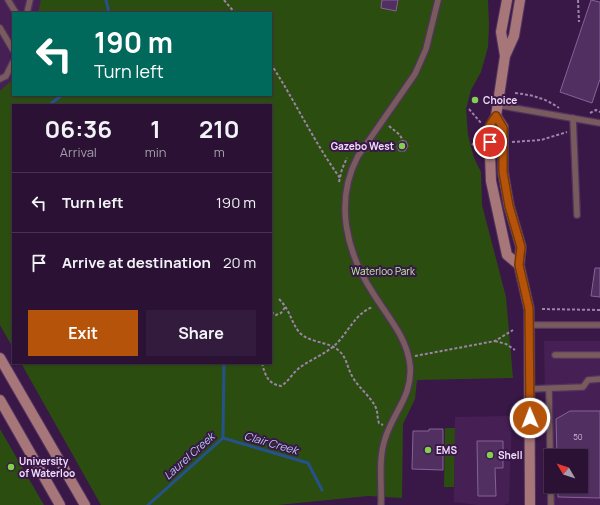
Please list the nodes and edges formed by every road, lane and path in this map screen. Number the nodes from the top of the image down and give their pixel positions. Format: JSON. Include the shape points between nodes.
{"nodes":[{"id":1,"x":8,"y":0,"type":"edge"},
{"id":2,"x":30,"y":0,"type":"edge"},
{"id":3,"x":224,"y":0,"type":"edge"},
{"id":4,"x":438,"y":0,"type":"edge"},
{"id":5,"x":507,"y":0,"type":"edge"},
{"id":6,"x":520,"y":0,"type":"edge"},
{"id":7,"x":578,"y":0,"type":"edge"},
{"id":8,"x":15,"y":12,"type":"edge"},
{"id":9,"x":27,"y":12,"type":"edge"},
{"id":10,"x":234,"y":12,"type":"edge"},
{"id":11,"x":579,"y":22,"type":"dead end"},
{"id":12,"x":0,"y":28,"type":"edge"},
{"id":13,"x":12,"y":48,"type":"edge"},
{"id":14,"x":504,"y":56,"type":"junction"},
{"id":15,"x":12,"y":64,"type":"edge"},
{"id":16,"x":272,"y":66,"type":"edge"},
{"id":17,"x":0,"y":79,"type":"edge"},
{"id":18,"x":515,"y":93,"type":"dead end"},
{"id":19,"x":497,"y":105,"type":"junction"},
{"id":20,"x":469,"y":109,"type":"dead end"},
{"id":21,"x":565,"y":109,"type":"dead end"},
{"id":22,"x":600,"y":112,"type":"edge"},
{"id":23,"x":583,"y":115,"type":"dead end"},
{"id":24,"x":496,"y":116,"type":"junction"},
{"id":25,"x":573,"y":118,"type":"junction"},
{"id":26,"x":382,"y":121,"type":"junction"},
{"id":27,"x":600,"y":123,"type":"edge"},
{"id":28,"x":482,"y":129,"type":"dead end"},
{"id":29,"x":567,"y":132,"type":"dead end"},
{"id":30,"x":481,"y":134,"type":"dead end"},
{"id":31,"x":403,"y":141,"type":"dead end"},
{"id":32,"x":511,"y":142,"type":"dead end"},
{"id":33,"x":472,"y":145,"type":"dead end"},
{"id":34,"x":348,"y":157,"type":"dead end"},
{"id":35,"x":340,"y":178,"type":"junction"},
{"id":36,"x":339,"y":188,"type":"dead end"},
{"id":37,"x":577,"y":215,"type":"dead end"},
{"id":38,"x":519,"y":265,"type":"junction"},
{"id":39,"x":279,"y":299,"type":"dead end"},
{"id":40,"x":286,"y":306,"type":"junction"},
{"id":41,"x":542,"y":309,"type":"dead end"},
{"id":42,"x":600,"y":310,"type":"edge"},
{"id":43,"x":376,"y":312,"type":"dead end"},
{"id":44,"x":272,"y":313,"type":"edge"},
{"id":45,"x":530,"y":325,"type":"junction"},
{"id":46,"x":600,"y":325,"type":"edge"},
{"id":47,"x":513,"y":330,"type":"dead end"},
{"id":48,"x":495,"y":341,"type":"junction"},
{"id":49,"x":333,"y":347,"type":"junction"},
{"id":50,"x":515,"y":350,"type":"dead end"},
{"id":51,"x":555,"y":355,"type":"dead end"},
{"id":52,"x":600,"y":355,"type":"edge"},
{"id":53,"x":408,"y":357,"type":"junction"},
{"id":54,"x":0,"y":358,"type":"edge"},
{"id":55,"x":262,"y":364,"type":"edge"},
{"id":56,"x":600,"y":379,"type":"edge"},
{"id":57,"x":530,"y":389,"type":"junction"},
{"id":58,"x":549,"y":389,"type":"junction"},
{"id":59,"x":0,"y":400,"type":"edge"},
{"id":60,"x":385,"y":421,"type":"dead end"},
{"id":61,"x":383,"y":425,"type":"junction"},
{"id":62,"x":380,"y":431,"type":"dead end"},
{"id":63,"x":60,"y":505,"type":"edge"},
{"id":64,"x":85,"y":505,"type":"edge"},
{"id":65,"x":381,"y":505,"type":"edge"},
{"id":66,"x":530,"y":505,"type":"edge"},
{"id":67,"x":551,"y":505,"type":"edge"}],
"edges":[{"from":1,"to":8,"type":"lane"},
{"from":2,"to":9,"type":"lane"},
{"from":3,"to":10,"type":"path"},
{"from":4,"to":26,"type":"lane","via":[[426,49],[415,74]]},
{"from":5,"to":14,"type":"street","via":[[501,32]]},
{"from":6,"to":14,"type":"street","via":[[514,36]]},
{"from":7,"to":11,"type":"path"},
{"from":12,"to":13,"type":"lane"},
{"from":14,"to":19,"type":"street"},
{"from":15,"to":17,"type":"lane","via":[[6,76]]},
{"from":16,"to":35,"type":"path","via":[[308,124],[320,149]]},
{"from":18,"to":21,"type":"path","via":[[548,100]]},
{"from":19,"to":24,"type":"street"},
{"from":19,"to":25,"type":"lane"},
{"from":20,"to":28,"type":"path","via":[[481,123]]},
{"from":22,"to":23,"type":"path","via":[[596,110]]},
{"from":24,"to":38,"type":"street","via":[[503,128],[503,172],[509,206],[521,247]]},
{"from":24,"to":38,"type":"street","via":[[489,129],[491,181],[507,254]]},
{"from":25,"to":27,"type":"lane"},
{"from":25,"to":37,"type":"lane"},
{"from":26,"to":31,"type":"path","via":[[400,135]]},
{"from":26,"to":53,"type":"lane","via":[[350,169],[346,183],[344,212],[350,243],[359,268],[400,335]]},
{"from":29,"to":32,"type":"path","via":[[541,140]]},
{"from":30,"to":33,"type":"path"},
{"from":34,"to":35,"type":"path"},
{"from":35,"to":36,"type":"path"},
{"from":38,"to":45,"type":"street"},
{"from":39,"to":40,"type":"path"},
{"from":40,"to":44,"type":"path","via":[[281,313],[276,315]]},
{"from":40,"to":49,"type":"path","via":[[299,332],[305,337]]},
{"from":41,"to":42,"type":"path"},
{"from":43,"to":49,"type":"path","via":[[373,306],[365,309]]},
{"from":45,"to":46,"type":"lane"},
{"from":45,"to":57,"type":"street"},
{"from":47,"to":48,"type":"path"},
{"from":48,"to":50,"type":"path"},
{"from":48,"to":53,"type":"path"},
{"from":49,"to":55,"type":"path","via":[[298,369],[281,386],[273,385]]},
{"from":49,"to":61,"type":"path","via":[[345,357],[350,372],[373,403],[379,423]]},
{"from":51,"to":52,"type":"lane"},
{"from":53,"to":65,"type":"lane","via":[[410,366],[404,403],[390,427],[382,450]]},
{"from":54,"to":64,"type":"street"},
{"from":56,"to":58,"type":"lane","via":[[588,380],[583,387]]},
{"from":57,"to":58,"type":"lane"},
{"from":57,"to":66,"type":"street"},
{"from":58,"to":67,"type":"lane"},
{"from":59,"to":63,"type":"street"},
{"from":60,"to":61,"type":"path"},
{"from":61,"to":62,"type":"path"}]}
